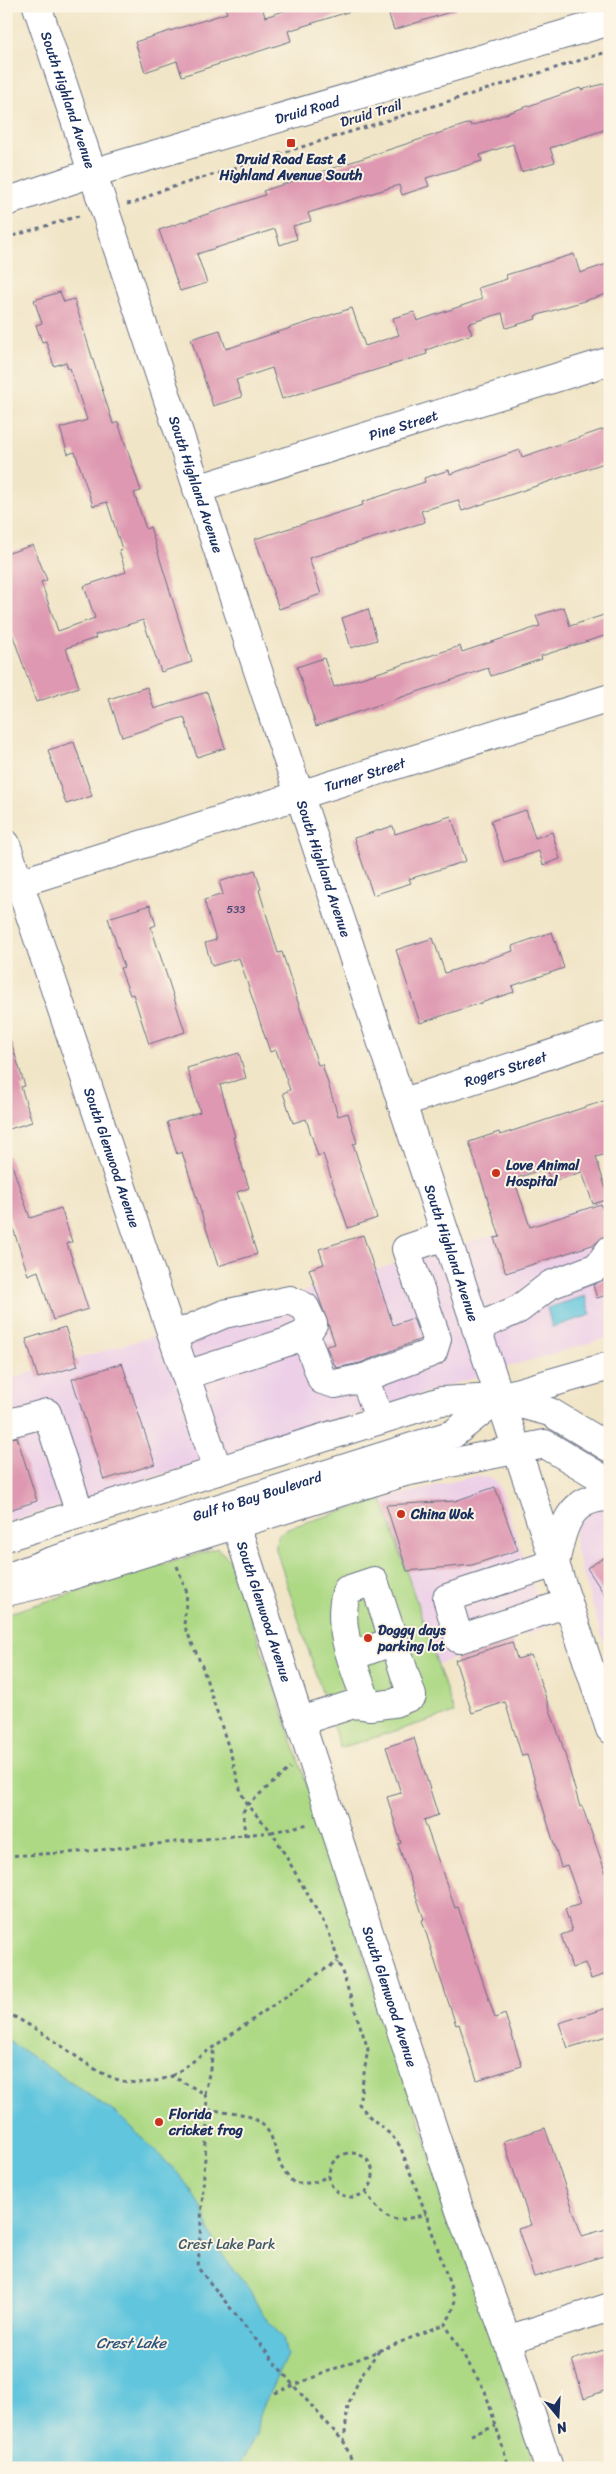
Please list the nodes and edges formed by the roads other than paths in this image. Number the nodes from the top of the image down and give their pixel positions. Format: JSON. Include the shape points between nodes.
{"nodes":[{"id":1,"x":37,"y":6,"type":"edge"},
{"id":2,"x":610,"y":22,"type":"edge"},
{"id":3,"x":92,"y":173,"type":"junction"},
{"id":4,"x":6,"y":202,"type":"edge"},
{"id":5,"x":610,"y":361,"type":"edge"},
{"id":6,"x":197,"y":489,"type":"junction"},
{"id":7,"x":610,"y":698,"type":"edge"},
{"id":8,"x":299,"y":795,"type":"junction"},
{"id":9,"x":6,"y":844,"type":"edge"},
{"id":10,"x":13,"y":885,"type":"edge"},
{"id":11,"x":610,"y":1036,"type":"edge"},
{"id":12,"x":401,"y":1103,"type":"junction"},
{"id":13,"x":445,"y":1236,"type":"junction"},
{"id":14,"x":610,"y":1250,"type":"edge"},
{"id":15,"x":476,"y":1328,"type":"junction"},
{"id":16,"x":305,"y":1333,"type":"junction"},
{"id":17,"x":173,"y":1336,"type":"junction"},
{"id":18,"x":610,"y":1366,"type":"edge"},
{"id":19,"x":186,"y":1375,"type":"junction"},
{"id":20,"x":364,"y":1378,"type":"junction"},
{"id":21,"x":498,"y":1398,"type":"junction"},
{"id":22,"x":380,"y":1420,"type":"junction"},
{"id":23,"x":6,"y":1424,"type":"edge"},
{"id":24,"x":610,"y":1448,"type":"edge"},
{"id":25,"x":516,"y":1450,"type":"junction"},
{"id":26,"x":218,"y":1471,"type":"junction"},
{"id":27,"x":610,"y":1483,"type":"edge"},
{"id":28,"x":610,"y":1497,"type":"edge"},
{"id":29,"x":80,"y":1514,"type":"junction"},
{"id":30,"x":236,"y":1525,"type":"junction"},
{"id":31,"x":6,"y":1537,"type":"edge"},
{"id":32,"x":555,"y":1563,"type":"junction"},
{"id":33,"x":6,"y":1578,"type":"edge"},
{"id":34,"x":6,"y":1592,"type":"edge"},
{"id":35,"x":568,"y":1603,"type":"junction"},
{"id":36,"x":394,"y":1641,"type":"junction"},
{"id":37,"x":352,"y":1656,"type":"junction"},
{"id":38,"x":368,"y":1706,"type":"junction"},
{"id":39,"x":301,"y":1721,"type":"junction"},
{"id":40,"x":610,"y":1729,"type":"edge"},
{"id":41,"x":610,"y":2307,"type":"edge"},
{"id":42,"x":507,"y":2340,"type":"junction"},
{"id":43,"x":549,"y":2468,"type":"edge"}],
"edges":[{"from":1,"to":3,"type":"street","name":"South Highland Avenue"},
{"from":2,"to":3,"type":"street","name":"Druid Road"},
{"from":3,"to":4,"type":"street","name":"Druid Road"},
{"from":3,"to":6,"type":"street","name":"South Highland Avenue"},
{"from":5,"to":6,"type":"street","name":"Pine Street"},
{"from":6,"to":8,"type":"street","name":"South Highland Avenue"},
{"from":7,"to":8,"type":"street","name":"Turner Street"},
{"from":8,"to":10,"type":"street","name":"Turner Street"},
{"from":8,"to":12,"type":"street","name":"South Highland Avenue"},
{"from":9,"to":10,"type":"street","name":"South Glenwood Avenue"},
{"from":10,"to":17,"type":"street","name":"South Glenwood Avenue"},
{"from":11,"to":12,"type":"street","name":"Rogers Street"},
{"from":12,"to":13,"type":"street","name":"South Highland Avenue"},
{"from":13,"to":15,"type":"street","name":"South Highland Avenue"},
{"from":13,"to":20,"type":"street","via":[[406,1249],[438,1340],[433,1352]]},
{"from":14,"to":15,"type":"street","via":[[598,1267],[550,1285],[519,1309]]},
{"from":15,"to":21,"type":"street","name":"South Highland Avenue"},
{"from":16,"to":17,"type":"street","via":[[314,1324],[305,1307],[290,1300],[224,1314]]},
{"from":16,"to":19,"type":"street"},
{"from":16,"to":20,"type":"street","via":[[322,1380],[335,1384]]},
{"from":17,"to":19,"type":"street","name":"South Glenwood Avenue"},
{"from":18,"to":21,"type":"street"},
{"from":19,"to":26,"type":"street","name":"South Glenwood Avenue"},
{"from":20,"to":22,"type":"street"},
{"from":21,"to":22,"type":"street","via":[[441,1401]]},
{"from":21,"to":24,"type":"street","via":[[550,1412]]},
{"from":21,"to":25,"type":"street","name":"South Highland Avenue"},
{"from":21,"to":33,"type":"street","name":"Gulf to Bay Boulevard","via":[[453,1434]]},
{"from":22,"to":26,"type":"street"},
{"from":23,"to":29,"type":"street","via":[[47,1412]]},
{"from":25,"to":27,"type":"street","via":[[545,1444]]},
{"from":25,"to":30,"type":"street","via":[[405,1472]]},
{"from":25,"to":32,"type":"street","name":"South Highland Avenue"},
{"from":26,"to":29,"type":"street"},
{"from":28,"to":32,"type":"street","via":[[595,1497],[579,1506],[565,1522]]},
{"from":29,"to":31,"type":"street"},
{"from":30,"to":34,"type":"street","via":[[57,1580]]},
{"from":30,"to":39,"type":"street","name":"South Glenwood Avenue"},
{"from":32,"to":35,"type":"street","name":"South Highland Avenue"},
{"from":32,"to":35,"type":"street","via":[[446,1598],[459,1639]]},
{"from":35,"to":40,"type":"street","name":"South Highland Avenue"},
{"from":36,"to":37,"type":"street"},
{"from":36,"to":37,"type":"street","via":[[374,1581],[347,1590],[343,1602],[344,1635]]},
{"from":36,"to":38,"type":"street","via":[[412,1696],[394,1703]]},
{"from":37,"to":38,"type":"street"},
{"from":38,"to":39,"type":"street","via":[[354,1704]]},
{"from":39,"to":42,"type":"street","name":"South Glenwood Avenue","via":[[459,2208]]},
{"from":41,"to":42,"type":"street"},
{"from":42,"to":43,"type":"street","name":"South Glenwood Avenue"}]}
